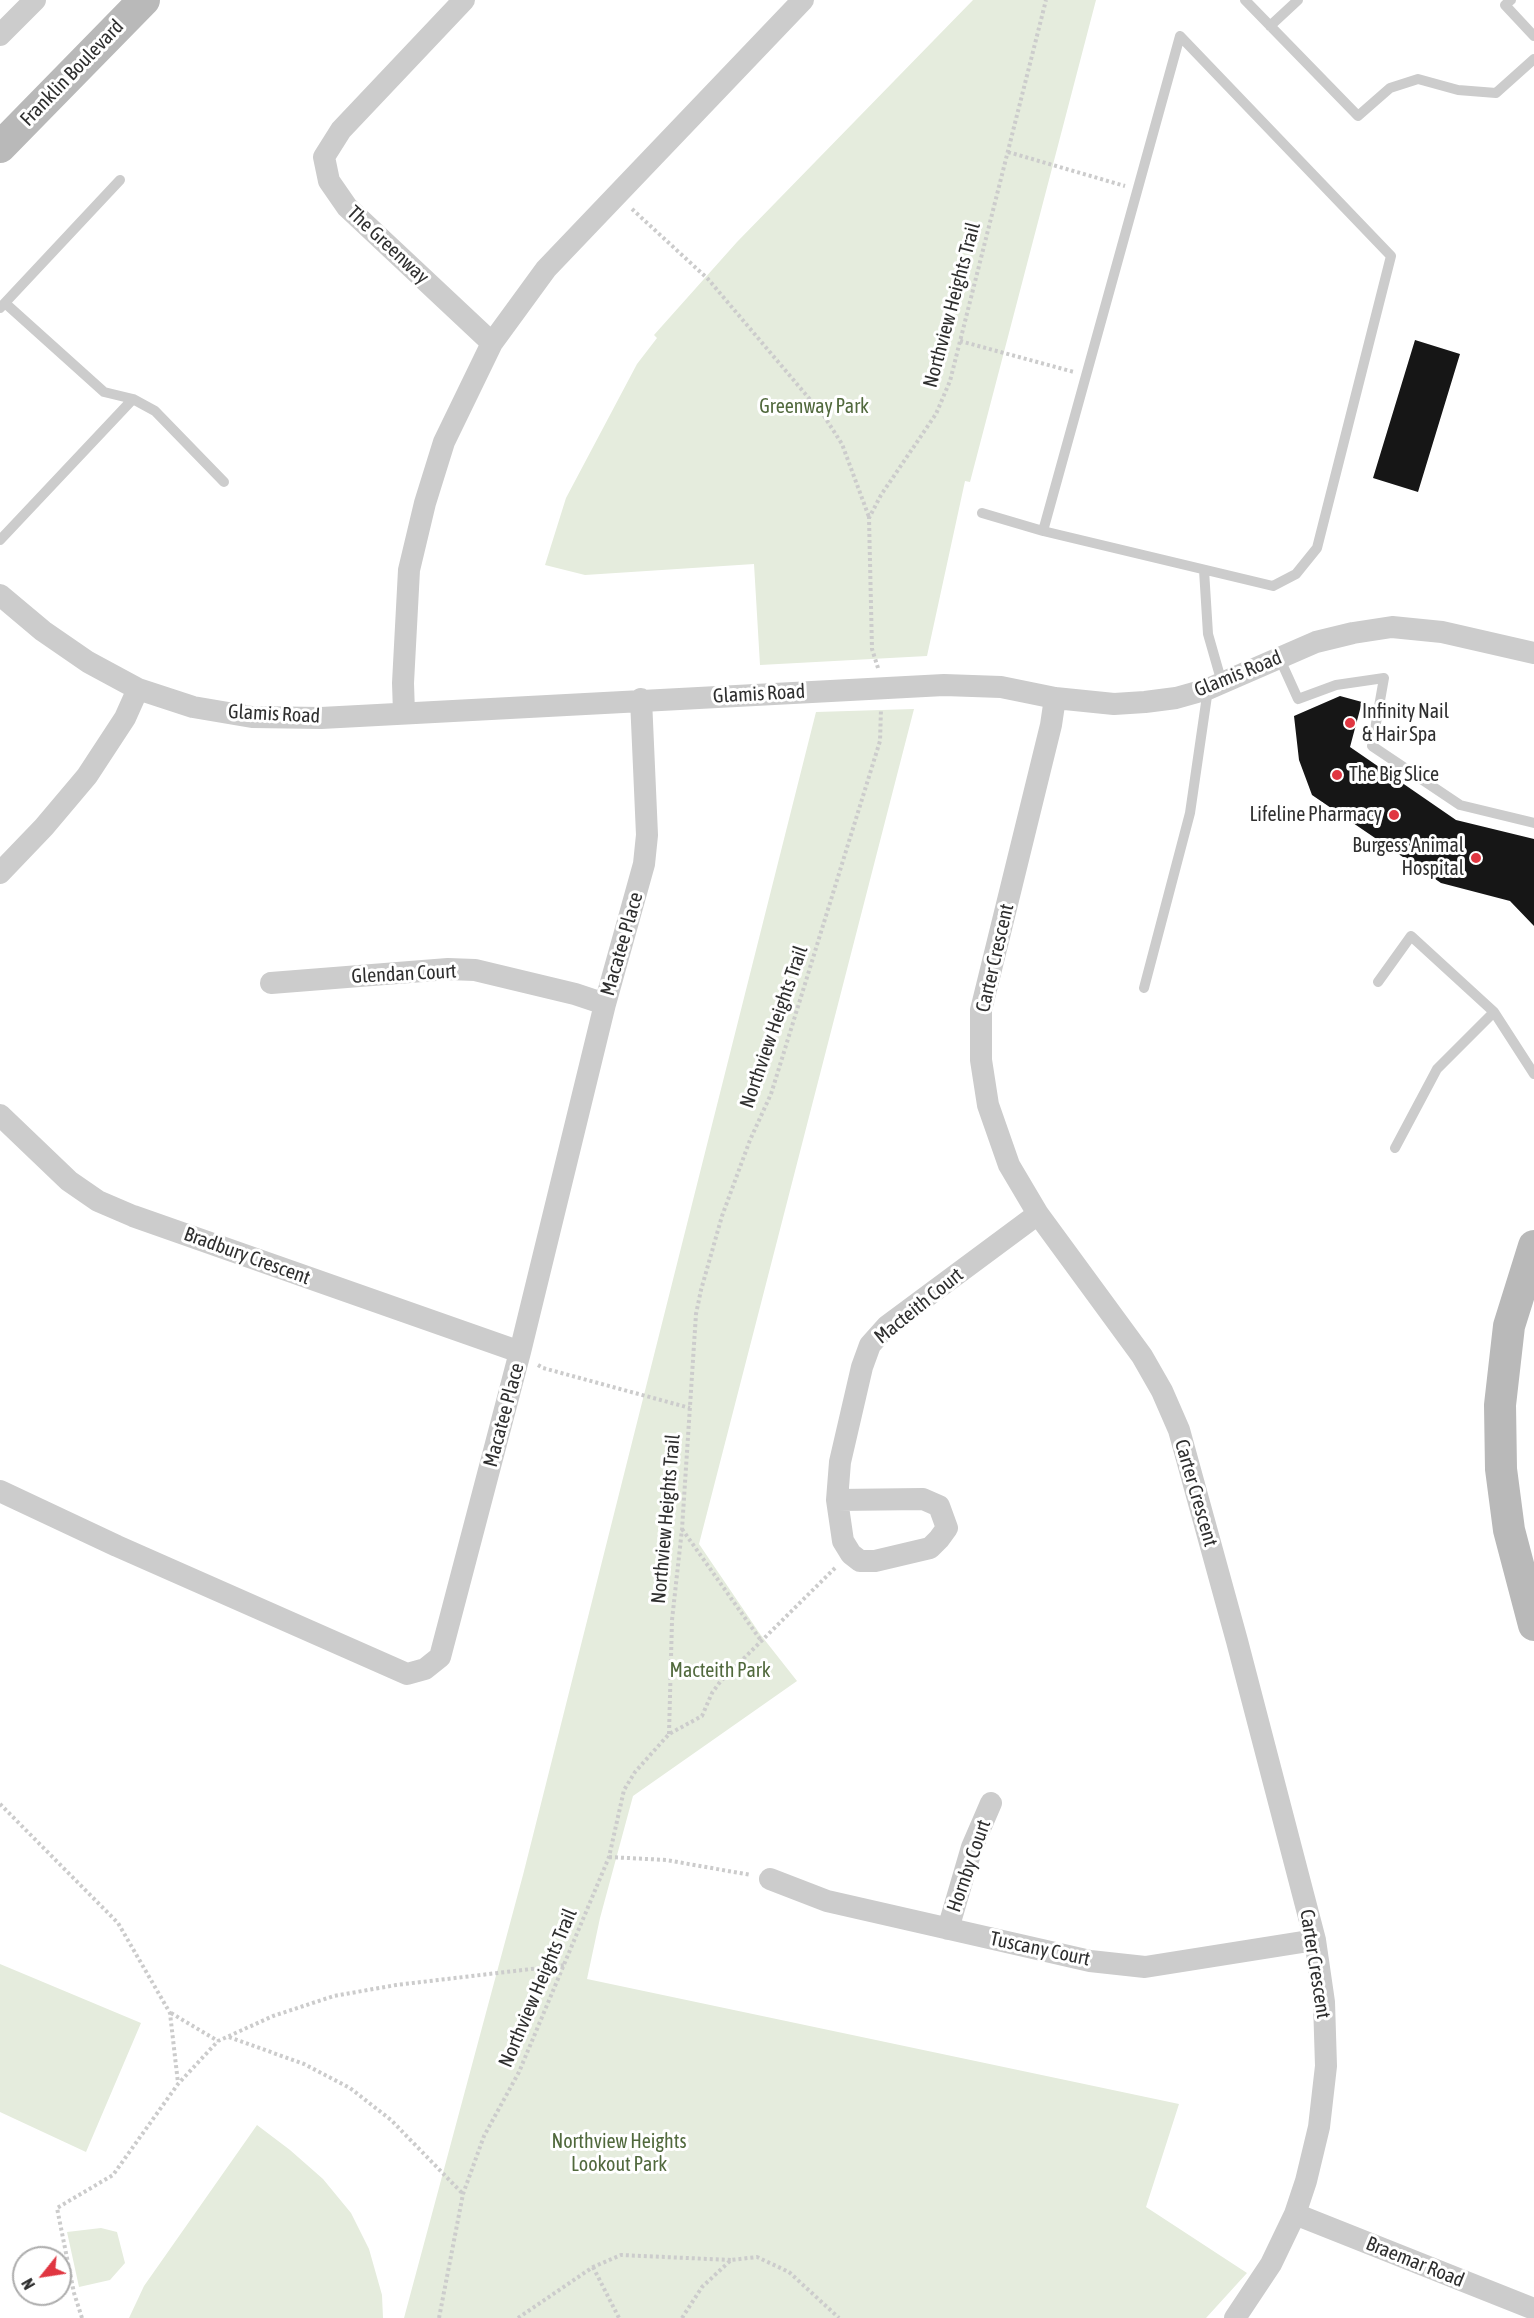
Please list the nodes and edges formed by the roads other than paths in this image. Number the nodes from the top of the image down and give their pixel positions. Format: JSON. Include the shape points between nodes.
{"nodes":[{"id":1,"x":35,"y":0,"type":"edge"},
{"id":2,"x":144,"y":0,"type":"edge"},
{"id":3,"x":464,"y":0,"type":"edge"},
{"id":4,"x":803,"y":0,"type":"edge"},
{"id":5,"x":1245,"y":0,"type":"edge"},
{"id":6,"x":1298,"y":0,"type":"edge"},
{"id":7,"x":1510,"y":0,"type":"edge"},
{"id":8,"x":1270,"y":26,"type":"junction"},
{"id":9,"x":0,"y":35,"type":"edge"},
{"id":10,"x":1534,"y":36,"type":"edge"},
{"id":11,"x":1534,"y":59,"type":"edge"},
{"id":12,"x":0,"y":147,"type":"edge"},
{"id":13,"x":120,"y":180,"type":"dead end"},
{"id":14,"x":3,"y":306,"type":"edge"},
{"id":15,"x":492,"y":343,"type":"junction"},
{"id":16,"x":134,"y":399,"type":"junction"},
{"id":17,"x":225,"y":482,"type":"dead end"},
{"id":18,"x":982,"y":513,"type":"dead end"},
{"id":19,"x":1043,"y":531,"type":"junction"},
{"id":20,"x":0,"y":540,"type":"edge"},
{"id":21,"x":1204,"y":570,"type":"junction"},
{"id":22,"x":0,"y":595,"type":"edge"},
{"id":23,"x":1534,"y":654,"type":"edge"},
{"id":24,"x":1279,"y":657,"type":"junction"},
{"id":25,"x":1215,"y":686,"type":"junction"},
{"id":26,"x":138,"y":689,"type":"junction"},
{"id":27,"x":1055,"y":698,"type":"junction"},
{"id":28,"x":640,"y":699,"type":"junction"},
{"id":29,"x":404,"y":713,"type":"junction"},
{"id":30,"x":1534,"y":823,"type":"edge"},
{"id":31,"x":0,"y":873,"type":"edge"},
{"id":32,"x":1378,"y":982,"type":"dead end"},
{"id":33,"x":271,"y":983,"type":"dead end"},
{"id":34,"x":1144,"y":988,"type":"dead end"},
{"id":35,"x":605,"y":1004,"type":"junction"},
{"id":36,"x":1494,"y":1012,"type":"junction"},
{"id":37,"x":1534,"y":1074,"type":"edge"},
{"id":38,"x":0,"y":1115,"type":"edge"},
{"id":39,"x":1395,"y":1148,"type":"dead end"},
{"id":40,"x":1038,"y":1214,"type":"junction"},
{"id":41,"x":1534,"y":1246,"type":"edge"},
{"id":42,"x":520,"y":1352,"type":"junction"},
{"id":43,"x":0,"y":1491,"type":"edge"},
{"id":44,"x":837,"y":1500,"type":"junction"},
{"id":45,"x":1534,"y":1625,"type":"edge"},
{"id":46,"x":991,"y":1803,"type":"dead end"},
{"id":47,"x":770,"y":1879,"type":"road end"},
{"id":48,"x":948,"y":1929,"type":"junction"},
{"id":49,"x":1315,"y":1940,"type":"junction"},
{"id":50,"x":1295,"y":2214,"type":"junction"},
{"id":51,"x":1534,"y":2309,"type":"edge"},
{"id":52,"x":1235,"y":2318,"type":"edge"}],
"edges":[{"from":1,"to":9,"type":"street"},
{"from":2,"to":12,"type":"street","name":"Franklin Boulevard"},
{"from":3,"to":15,"type":"street","name":"The Greenway","via":[[341,130],[324,157],[329,181],[346,207]]},
{"from":4,"to":15,"type":"street","via":[[546,269]]},
{"from":5,"to":8,"type":"lane"},
{"from":6,"to":8,"type":"lane"},
{"from":7,"to":10,"type":"lane","via":[[1505,5]]},
{"from":8,"to":11,"type":"lane","via":[[1358,116],[1390,88],[1419,79],[1458,90],[1496,93]]},
{"from":13,"to":14,"type":"lane"},
{"from":14,"to":16,"type":"lane","via":[[104,392]]},
{"from":15,"to":29,"type":"street","via":[[444,442],[409,570]]},
{"from":16,"to":17,"type":"lane","via":[[155,411]]},
{"from":16,"to":20,"type":"lane"},
{"from":18,"to":19,"type":"lane"},
{"from":19,"to":21,"type":"lane"},
{"from":19,"to":21,"type":"lane","via":[[1180,36],[1391,256],[1317,548],[1296,574],[1273,586]]},
{"from":21,"to":25,"type":"lane"},
{"from":22,"to":26,"type":"street","name":"Glamis Road","via":[[88,662]]},
{"from":23,"to":24,"type":"street","name":"Glamis Road","via":[[1442,632],[1392,627],[1316,642]]},
{"from":24,"to":25,"type":"street","name":"Glamis Road"},
{"from":24,"to":30,"type":"lane","via":[[1298,699],[1336,685],[1384,678],[1372,746],[1460,805]]},
{"from":25,"to":27,"type":"street","name":"Glamis Road","via":[[1176,698],[1114,704]]},
{"from":25,"to":34,"type":"lane","via":[[1190,813]]},
{"from":26,"to":29,"type":"street","name":"Glamis Road","via":[[194,707],[252,717]]},
{"from":26,"to":31,"type":"street","via":[[126,718],[87,776]]},
{"from":27,"to":28,"type":"street","name":"Glamis Road","via":[[1001,687],[944,685]]},
{"from":27,"to":40,"type":"street","name":"Carter Crescent","via":[[981,1010],[981,1060],[988,1105],[1009,1166]]},
{"from":28,"to":29,"type":"street","name":"Glamis Road"},
{"from":28,"to":35,"type":"street","name":"Macatee Place","via":[[647,835],[644,864]]},
{"from":32,"to":36,"type":"lane","via":[[1411,936]]},
{"from":33,"to":35,"type":"street","name":"Glendan Court","via":[[475,970]]},
{"from":35,"to":42,"type":"street","name":"Macatee Place"},
{"from":36,"to":37,"type":"lane"},
{"from":36,"to":39,"type":"lane","via":[[1437,1069]]},
{"from":38,"to":42,"type":"street","name":"Bradbury Crescent","via":[[69,1181],[98,1201]]},
{"from":40,"to":44,"type":"street","name":"Macteith Court","via":[[887,1326],[870,1345],[853,1398]]},
{"from":40,"to":49,"type":"street","name":"Carter Crescent","via":[[1142,1356],[1179,1430]]},
{"from":41,"to":45,"type":"street","via":[[1509,1326],[1500,1406],[1501,1469],[1509,1530]]},
{"from":42,"to":43,"type":"street","name":"Macatee Place","via":[[440,1657],[407,1674]]},
{"from":44,"to":44,"type":"street","name":"Macteith Court","via":[[923,1499],[939,1506],[947,1528],[930,1548],[860,1561],[850,1554],[843,1541]]},
{"from":46,"to":48,"type":"street","name":"Hornby Court","via":[[972,1846]]},
{"from":47,"to":48,"type":"street","name":"Tuscany Court","via":[[828,1901]]},
{"from":48,"to":49,"type":"street","name":"Tuscany Court","via":[[1090,1961],[1145,1966]]},
{"from":49,"to":50,"type":"street","name":"Carter Crescent","via":[[1324,2002],[1326,2066],[1318,2127]]},
{"from":50,"to":51,"type":"street","name":"Braemar Road"},
{"from":50,"to":52,"type":"street","name":"Carter Crescent","via":[[1270,2264]]}]}
